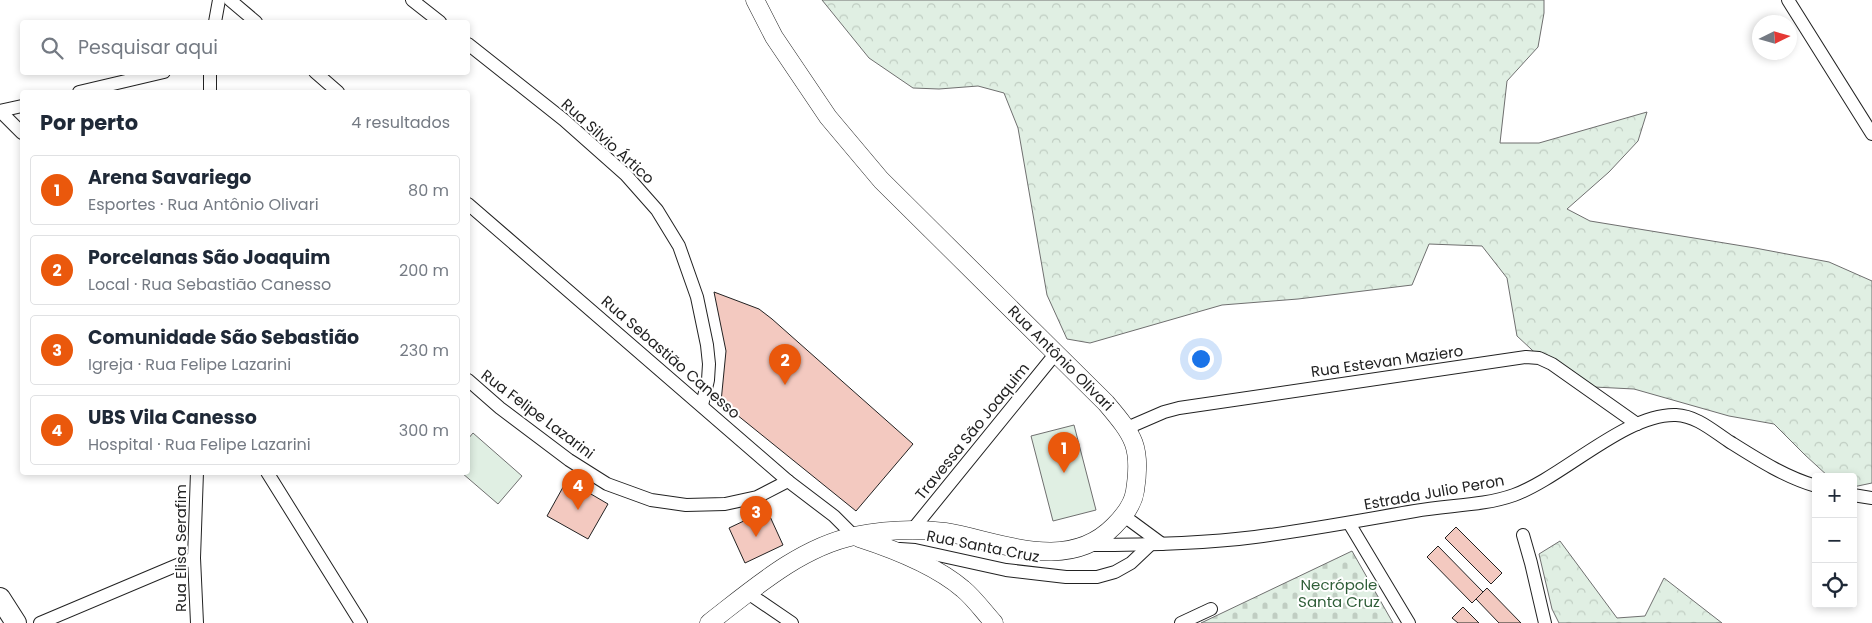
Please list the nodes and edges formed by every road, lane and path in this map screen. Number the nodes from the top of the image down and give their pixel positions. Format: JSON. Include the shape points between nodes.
{"nodes":[{"id":1,"x":220,"y":0,"type":"edge"},
{"id":2,"x":230,"y":0,"type":"edge"},
{"id":3,"x":412,"y":0,"type":"edge"},
{"id":4,"x":755,"y":0,"type":"edge"},
{"id":5,"x":1788,"y":0,"type":"edge"},
{"id":6,"x":215,"y":20,"type":"edge"},
{"id":7,"x":254,"y":20,"type":"edge"},
{"id":8,"x":437,"y":20,"type":"edge"},
{"id":9,"x":470,"y":46,"type":"edge"},
{"id":10,"x":151,"y":75,"type":"edge"},
{"id":11,"x":210,"y":75,"type":"edge"},
{"id":12,"x":318,"y":75,"type":"edge"},
{"id":13,"x":88,"y":90,"type":"edge"},
{"id":14,"x":210,"y":90,"type":"edge"},
{"id":15,"x":336,"y":90,"type":"edge"},
{"id":16,"x":20,"y":106,"type":"edge"},
{"id":17,"x":0,"y":111,"type":"edge"},
{"id":18,"x":20,"y":131,"type":"edge"},
{"id":19,"x":1872,"y":134,"type":"edge"},
{"id":20,"x":470,"y":206,"type":"edge"},
{"id":21,"x":1056,"y":353,"type":"junction"},
{"id":22,"x":470,"y":382,"type":"edge"},
{"id":23,"x":702,"y":404,"type":"junction"},
{"id":24,"x":1636,"y":424,"type":"junction"},
{"id":25,"x":1127,"y":428,"type":"junction"},
{"id":26,"x":197,"y":475,"type":"edge"},
{"id":27,"x":269,"y":475,"type":"edge"},
{"id":28,"x":788,"y":480,"type":"junction"},
{"id":29,"x":1812,"y":485,"type":"edge"},
{"id":30,"x":1857,"y":496,"type":"edge"},
{"id":31,"x":1872,"y":498,"type":"edge"},
{"id":32,"x":1124,"y":516,"type":"junction"},
{"id":33,"x":1349,"y":523,"type":"junction"},
{"id":34,"x":914,"y":529,"type":"junction"},
{"id":35,"x":1523,"y":535,"type":"dead end"},
{"id":36,"x":854,"y":536,"type":"junction"},
{"id":37,"x":1156,"y":544,"type":"junction"},
{"id":38,"x":1088,"y":545,"type":"junction"},
{"id":39,"x":890,"y":548,"type":"junction"},
{"id":40,"x":194,"y":558,"type":"junction"},
{"id":41,"x":748,"y":593,"type":"junction"},
{"id":42,"x":0,"y":598,"type":"edge"},
{"id":43,"x":1211,"y":609,"type":"dead end"},
{"id":44,"x":16,"y":623,"type":"edge"},
{"id":45,"x":40,"y":623,"type":"edge"},
{"id":46,"x":197,"y":623,"type":"edge"},
{"id":47,"x":361,"y":623,"type":"edge"},
{"id":48,"x":710,"y":623,"type":"edge"},
{"id":49,"x":792,"y":623,"type":"edge"},
{"id":50,"x":994,"y":623,"type":"edge"},
{"id":51,"x":1181,"y":623,"type":"edge"},
{"id":52,"x":1409,"y":623,"type":"edge"},
{"id":53,"x":1545,"y":623,"type":"edge"}],
"edges":[{"from":1,"to":6,"type":"street"},
{"from":2,"to":7,"type":"street"},
{"from":3,"to":8,"type":"street"},
{"from":4,"to":21,"type":"street","name":"Rua Antônio Olivari","via":[[774,37],[828,116],[870,166]]},
{"from":5,"to":19,"type":"street"},
{"from":9,"to":23,"type":"street","name":"Rua Silvio Ártico","via":[[584,138],[626,175],[657,210],[679,246],[697,297],[709,364]]},
{"from":10,"to":13,"type":"street"},
{"from":11,"to":14,"type":"street"},
{"from":12,"to":15,"type":"street"},
{"from":16,"to":17,"type":"street"},
{"from":17,"to":18,"type":"street"},
{"from":20,"to":23,"type":"street","name":"Rua Sebastião Canesso"},
{"from":21,"to":25,"type":"street","name":"Rua Antônio Olivari"},
{"from":21,"to":34,"type":"street","name":"Travessa São Joaquim"},
{"from":22,"to":28,"type":"street","name":"Rua Felipe Lazarini","via":[[568,460],[607,484],[651,500],[686,505],[725,504],[757,498]]},
{"from":23,"to":28,"type":"street","name":"Rua Sebastião Canesso"},
{"from":24,"to":25,"type":"street","name":"Rua Estevan Maziero","via":[[1552,364],[1526,357],[1179,408]]},
{"from":24,"to":29,"type":"street","name":"Estrada Julio Peron","via":[[1663,415],[1696,419],[1771,467]]},
{"from":24,"to":33,"type":"street","name":"Estrada Julio Peron","via":[[1537,485],[1513,495]]},
{"from":25,"to":32,"type":"street","name":"Rua Antônio Olivari","via":[[1134,443],[1138,469],[1134,495]]},
{"from":26,"to":40,"type":"street","name":"Rua Elisa Serafim"},
{"from":27,"to":47,"type":"street"},
{"from":28,"to":36,"type":"street","name":"Rua Sebastião Canesso"},
{"from":30,"to":31,"type":"street"},
{"from":32,"to":37,"type":"street"},
{"from":32,"to":38,"type":"street","name":"Rua Antônio Olivari"},
{"from":33,"to":37,"type":"street","name":"Estrada Julio Peron","via":[[1254,537]]},
{"from":33,"to":52,"type":"street"},
{"from":34,"to":36,"type":"street","name":"Rua Antônio Olivari"},
{"from":34,"to":38,"type":"street","name":"Rua Antônio Olivari","via":[[945,532],[1033,551],[1060,552]]},
{"from":35,"to":53,"type":"street"},
{"from":36,"to":39,"type":"street"},
{"from":36,"to":41,"type":"street","name":"Rua Antônio Olivari","via":[[796,559]]},
{"from":37,"to":38,"type":"street","name":"Estrada Julio Peron"},
{"from":37,"to":39,"type":"street","name":"Rua Santa Cruz","via":[[1115,572],[1097,577],[1006,570],[915,550]]},
{"from":39,"to":50,"type":"street","via":[[964,589]]},
{"from":40,"to":45,"type":"street"},
{"from":40,"to":46,"type":"street","name":"Rua Elisa Serafim"},
{"from":41,"to":48,"type":"street","name":"Rua Antônio Olivari"},
{"from":41,"to":49,"type":"street"},
{"from":42,"to":44,"type":"main road"},
{"from":43,"to":51,"type":"street"}]}
